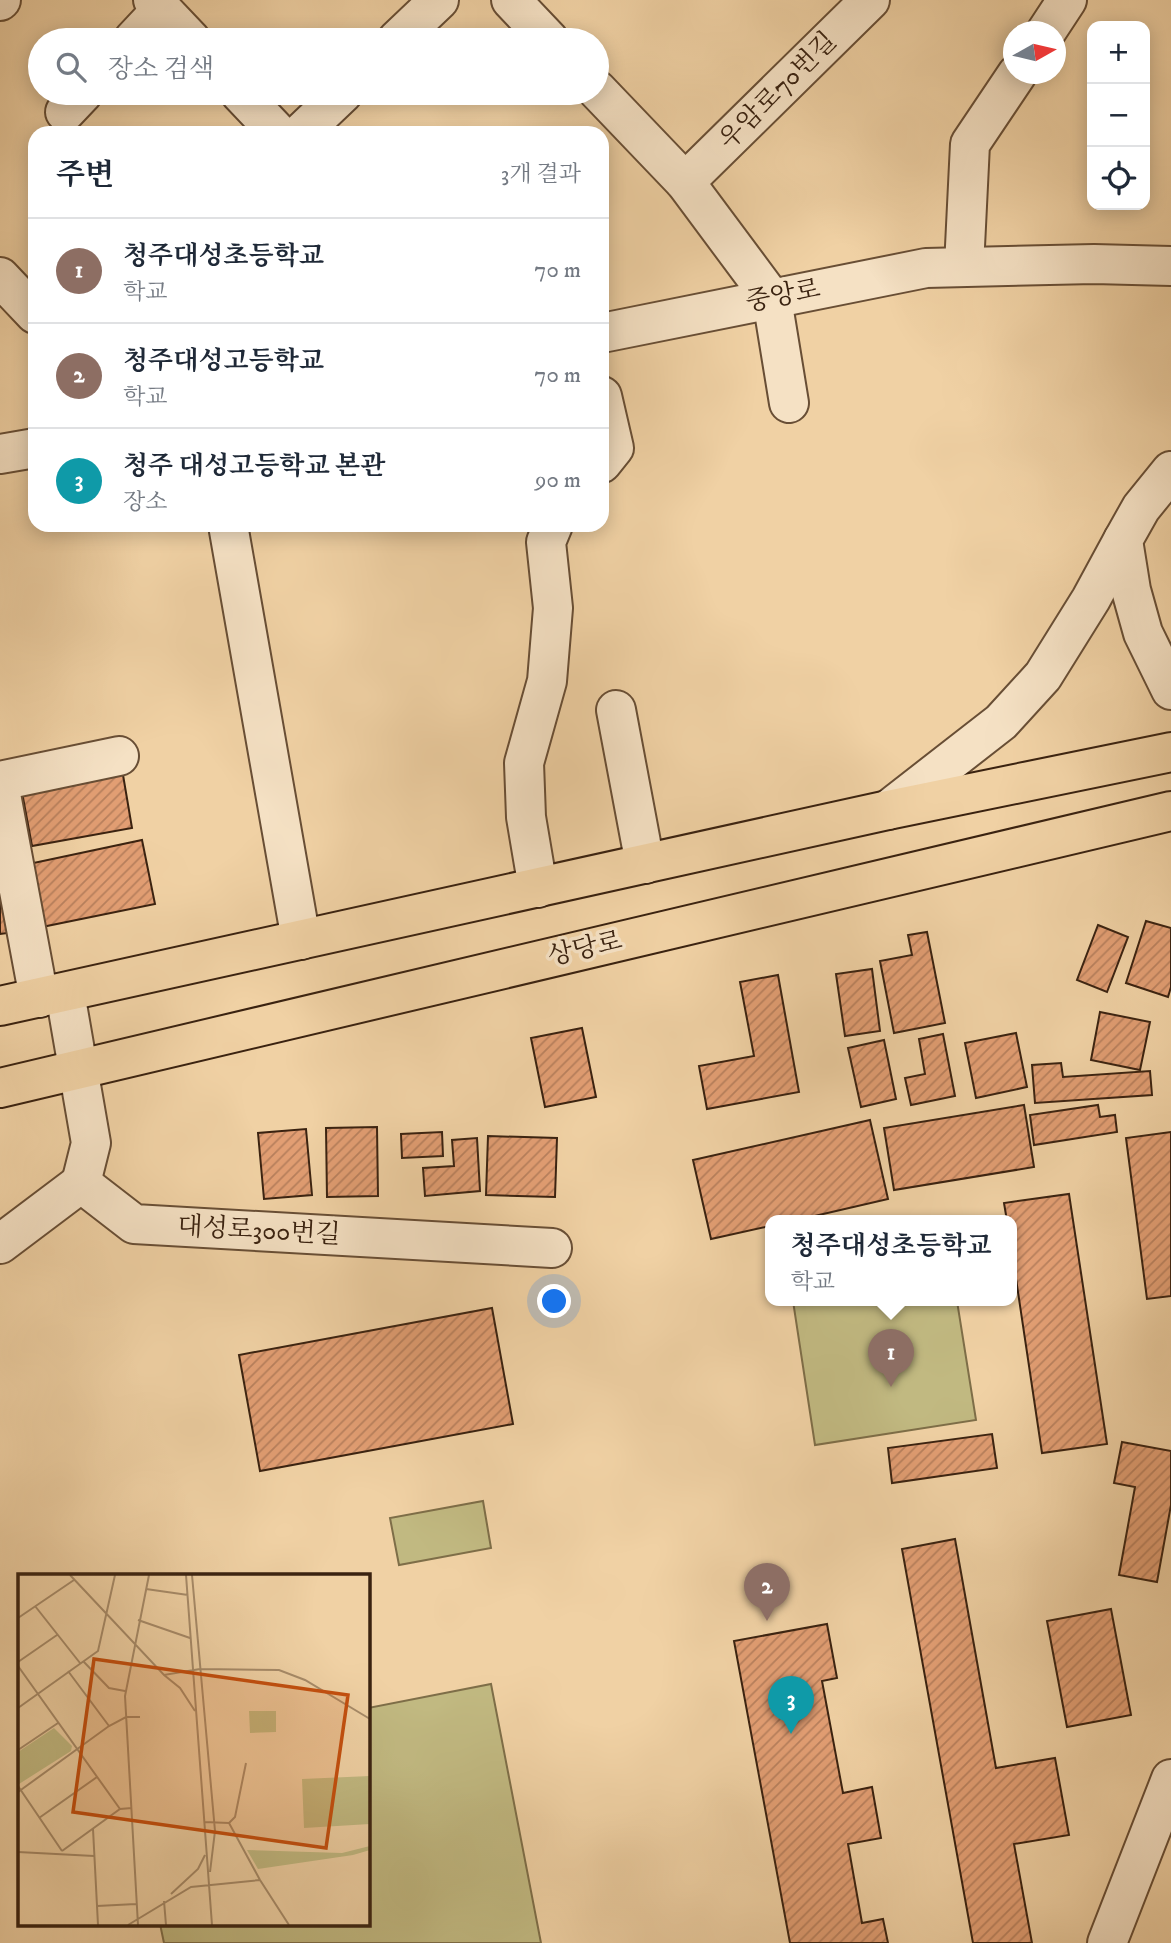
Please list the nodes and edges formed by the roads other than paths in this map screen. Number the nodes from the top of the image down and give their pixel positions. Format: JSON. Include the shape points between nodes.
{"nodes":[{"id":1,"x":439,"y":0,"type":"edge"},
{"id":2,"x":511,"y":0,"type":"edge"},
{"id":3,"x":870,"y":0,"type":"edge"},
{"id":4,"x":1067,"y":0,"type":"edge"},
{"id":5,"x":158,"y":5,"type":"edge"},
{"id":6,"x":1053,"y":21,"type":"edge"},
{"id":7,"x":141,"y":28,"type":"edge"},
{"id":8,"x":180,"y":28,"type":"edge"},
{"id":9,"x":410,"y":28,"type":"edge"},
{"id":10,"x":538,"y":28,"type":"edge"},
{"id":11,"x":1010,"y":84,"type":"edge"},
{"id":12,"x":609,"y":103,"type":"edge"},
{"id":13,"x":251,"y":105,"type":"edge"},
{"id":14,"x":330,"y":105,"type":"edge"},
{"id":15,"x":271,"y":126,"type":"edge"},
{"id":16,"x":308,"y":126,"type":"edge"},
{"id":17,"x":685,"y":182,"type":"junction"},
{"id":18,"x":1171,"y":266,"type":"edge"},
{"id":19,"x":964,"y":267,"type":"junction"},
{"id":20,"x":0,"y":277,"type":"edge"},
{"id":21,"x":772,"y":299,"type":"junction"},
{"id":22,"x":28,"y":307,"type":"edge"},
{"id":23,"x":609,"y":332,"type":"edge"},
{"id":24,"x":789,"y":403,"type":"dead end"},
{"id":25,"x":609,"y":426,"type":"edge"},
{"id":26,"x":28,"y":449,"type":"edge"},
{"id":27,"x":0,"y":454,"type":"edge"},
{"id":28,"x":609,"y":454,"type":"edge"},
{"id":29,"x":1171,"y":471,"type":"edge"},
{"id":30,"x":229,"y":532,"type":"edge"},
{"id":31,"x":550,"y":532,"type":"edge"},
{"id":32,"x":1123,"y":540,"type":"junction"},
{"id":33,"x":1171,"y":690,"type":"edge"},
{"id":34,"x":616,"y":710,"type":"dead end"},
{"id":35,"x":1171,"y":752,"type":"edge"},
{"id":36,"x":119,"y":756,"type":"dead end"},
{"id":37,"x":0,"y":781,"type":"edge"},
{"id":38,"x":0,"y":789,"type":"edge"},
{"id":39,"x":888,"y":810,"type":"junction"},
{"id":40,"x":1171,"y":810,"type":"edge"},
{"id":41,"x":645,"y":864,"type":"junction"},
{"id":42,"x":538,"y":888,"type":"junction"},
{"id":43,"x":301,"y":940,"type":"junction"},
{"id":44,"x":52,"y":995,"type":"junction"},
{"id":45,"x":0,"y":1006,"type":"edge"},
{"id":46,"x":78,"y":1069,"type":"junction"},
{"id":47,"x":0,"y":1087,"type":"edge"},
{"id":48,"x":81,"y":1182,"type":"junction"},
{"id":49,"x":0,"y":1244,"type":"edge"},
{"id":50,"x":552,"y":1248,"type":"dead end"},
{"id":51,"x":1171,"y":1779,"type":"edge"},
{"id":52,"x":1107,"y":1943,"type":"edge"}],
"edges":[{"from":1,"to":9,"type":"street"},
{"from":2,"to":10,"type":"street"},
{"from":3,"to":17,"type":"street","name":"우암로70번길"},
{"from":4,"to":6,"type":"street"},
{"from":5,"to":7,"type":"street"},
{"from":5,"to":8,"type":"street"},
{"from":11,"to":19,"type":"street","via":[[970,144]]},
{"from":12,"to":17,"type":"street"},
{"from":13,"to":15,"type":"street"},
{"from":14,"to":16,"type":"street"},
{"from":17,"to":21,"type":"street"},
{"from":18,"to":19,"type":"street","name":"중앙로"},
{"from":19,"to":21,"type":"street","name":"중앙로","via":[[926,268]]},
{"from":20,"to":22,"type":"street"},
{"from":21,"to":23,"type":"street","name":"중앙로"},
{"from":21,"to":24,"type":"street"},
{"from":25,"to":28,"type":"street","via":[[614,448]]},
{"from":26,"to":27,"type":"street"},
{"from":29,"to":32,"type":"street"},
{"from":30,"to":43,"type":"street"},
{"from":31,"to":42,"type":"street","via":[[546,542],[553,608],[547,681],[524,763],[526,817]]},
{"from":32,"to":33,"type":"street","via":[[1143,633]]},
{"from":32,"to":39,"type":"street","via":[[1043,676],[1001,722]]},
{"from":34,"to":41,"type":"street"},
{"from":35,"to":39,"type":"main road"},
{"from":36,"to":37,"type":"street"},
{"from":38,"to":44,"type":"street"},
{"from":39,"to":41,"type":"main road"},
{"from":40,"to":46,"type":"main road","name":"상당로"},
{"from":41,"to":42,"type":"main road"},
{"from":42,"to":43,"type":"main road"},
{"from":43,"to":44,"type":"main road"},
{"from":44,"to":45,"type":"main road"},
{"from":44,"to":46,"type":"street"},
{"from":46,"to":47,"type":"main road","name":"상당로"},
{"from":46,"to":48,"type":"street","via":[[91,1143]]},
{"from":48,"to":49,"type":"street"},
{"from":48,"to":50,"type":"street","name":"대성로300번길","via":[[134,1224]]},
{"from":51,"to":52,"type":"street"}]}
